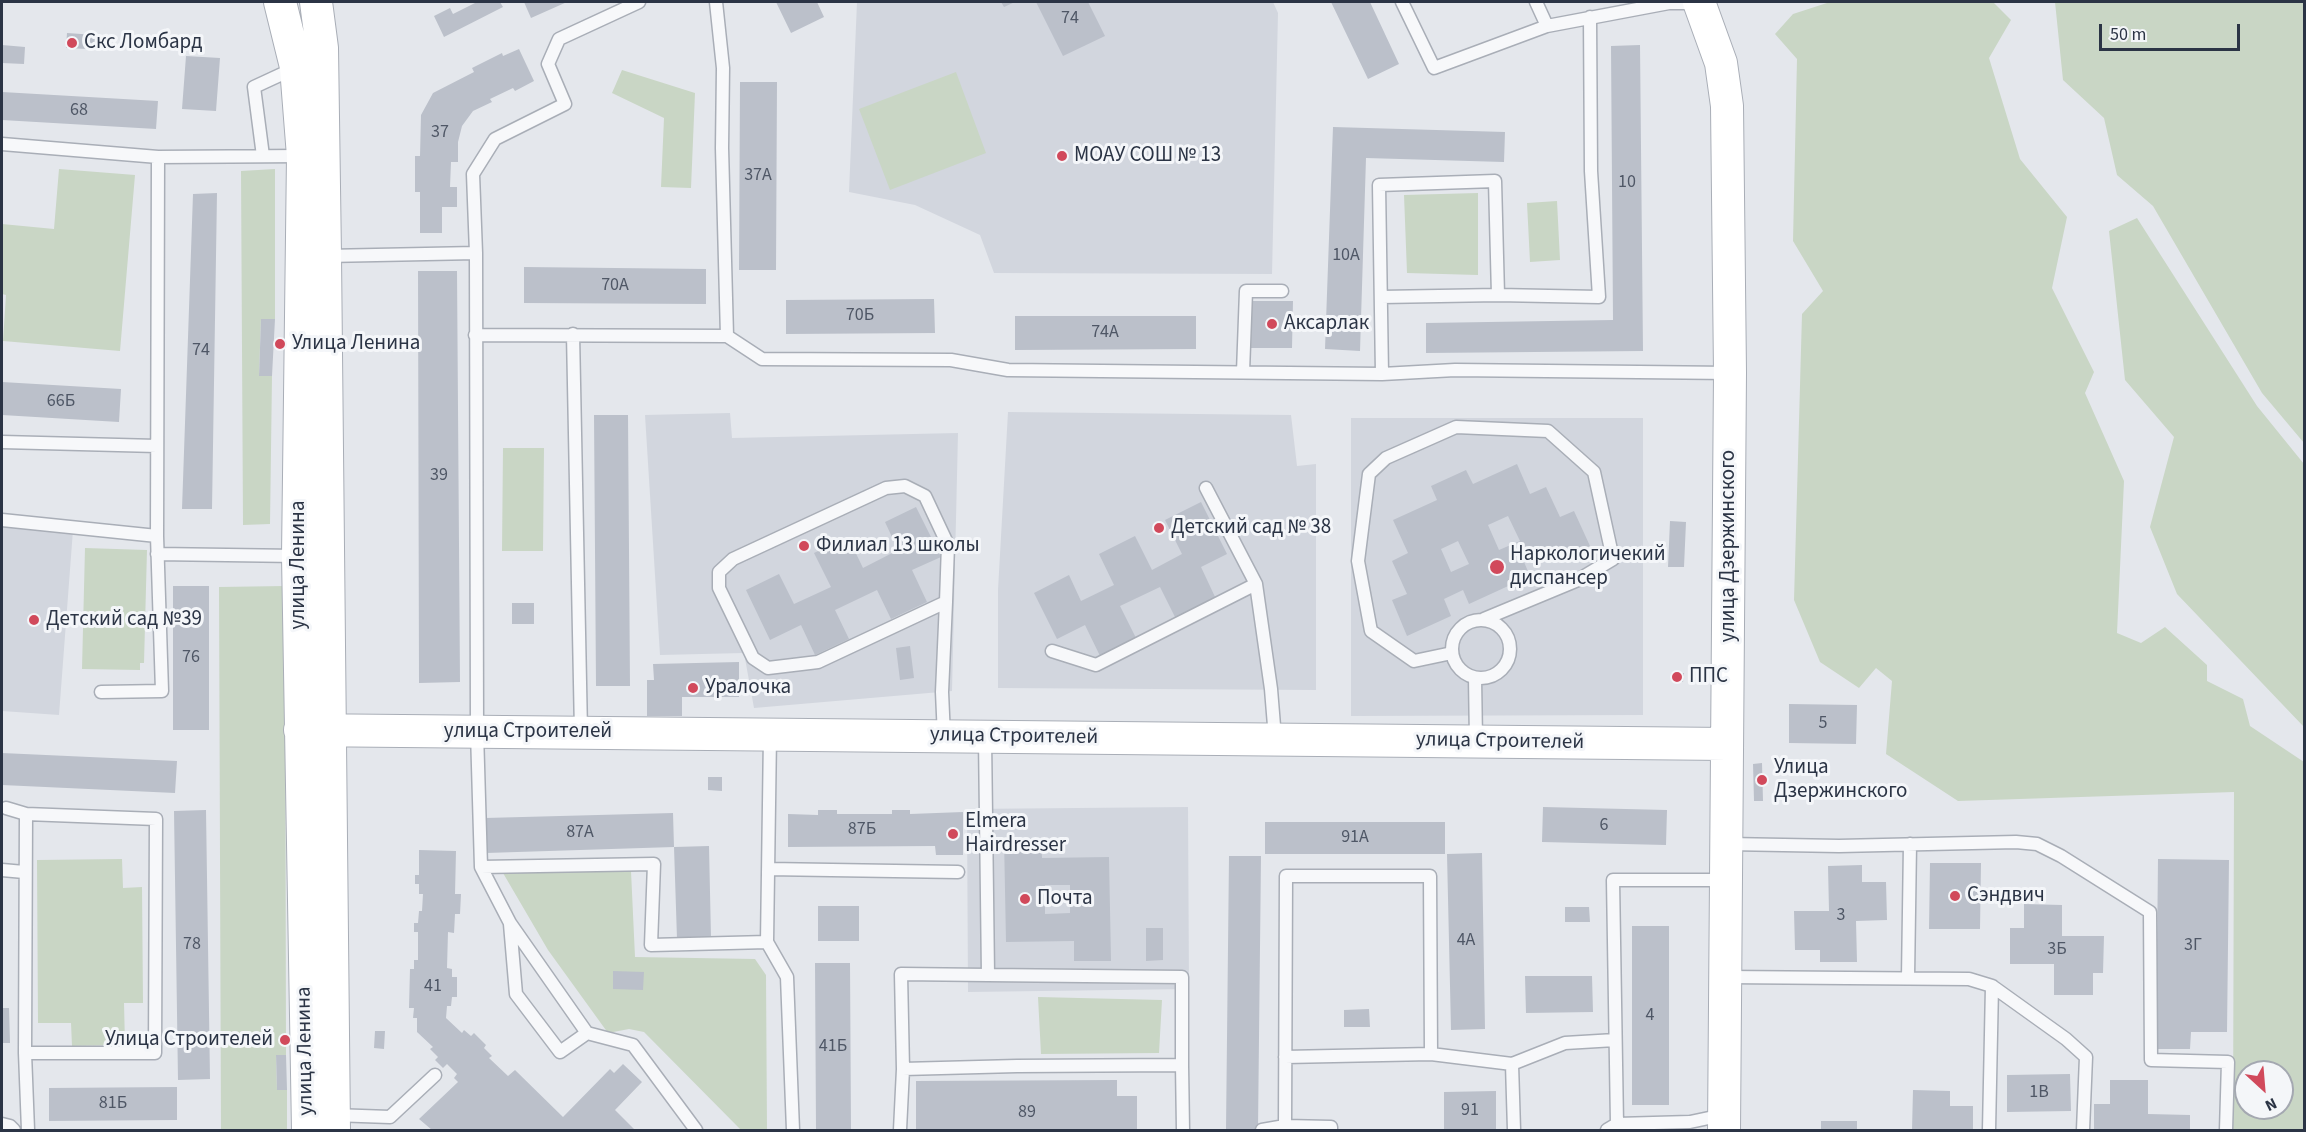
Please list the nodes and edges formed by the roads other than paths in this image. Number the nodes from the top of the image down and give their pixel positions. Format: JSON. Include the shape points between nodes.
{"nodes":[{"id":1,"x":280,"y":2,"type":"edge"},
{"id":2,"x":316,"y":2,"type":"edge"},
{"id":3,"x":639,"y":2,"type":"edge"},
{"id":4,"x":716,"y":2,"type":"edge"},
{"id":5,"x":1402,"y":2,"type":"edge"},
{"id":6,"x":1536,"y":2,"type":"edge"},
{"id":7,"x":1700,"y":2,"type":"edge"},
{"id":8,"x":1590,"y":16,"type":"junction"},
{"id":9,"x":1547,"y":26,"type":"junction"},
{"id":10,"x":296,"y":67,"type":"junction"},
{"id":11,"x":2,"y":144,"type":"edge"},
{"id":12,"x":263,"y":156,"type":"junction"},
{"id":13,"x":303,"y":156,"type":"junction"},
{"id":14,"x":158,"y":157,"type":"junction"},
{"id":15,"x":476,"y":253,"type":"junction"},
{"id":16,"x":325,"y":256,"type":"junction"},
{"id":17,"x":1282,"y":291,"type":"dead end"},
{"id":18,"x":1498,"y":295,"type":"junction"},
{"id":19,"x":1381,"y":297,"type":"junction"},
{"id":20,"x":573,"y":334,"type":"junction"},
{"id":21,"x":475,"y":335,"type":"junction"},
{"id":22,"x":727,"y":336,"type":"junction"},
{"id":23,"x":1243,"y":372,"type":"junction"},
{"id":24,"x":1730,"y":373,"type":"junction"},
{"id":25,"x":1382,"y":374,"type":"junction"},
{"id":26,"x":2,"y":442,"type":"edge"},
{"id":27,"x":157,"y":446,"type":"junction"},
{"id":28,"x":1206,"y":488,"type":"dead end"},
{"id":29,"x":2,"y":520,"type":"edge"},
{"id":30,"x":157,"y":536,"type":"junction"},
{"id":31,"x":157,"y":554,"type":"junction"},
{"id":32,"x":298,"y":556,"type":"junction"},
{"id":33,"x":1256,"y":584,"type":"junction"},
{"id":34,"x":946,"y":602,"type":"junction"},
{"id":35,"x":1484,"y":619,"type":"junction"},
{"id":36,"x":1052,"y":651,"type":"dead end"},
{"id":37,"x":1452,"y":653,"type":"junction"},
{"id":38,"x":1474,"y":678,"type":"junction"},
{"id":39,"x":101,"y":692,"type":"dead end"},
{"id":40,"x":314,"y":730,"type":"junction"},
{"id":41,"x":477,"y":732,"type":"junction"},
{"id":42,"x":581,"y":733,"type":"junction"},
{"id":43,"x":770,"y":735,"type":"junction"},
{"id":44,"x":944,"y":736,"type":"junction"},
{"id":45,"x":985,"y":737,"type":"junction"},
{"id":46,"x":1275,"y":740,"type":"junction"},
{"id":47,"x":1476,"y":742,"type":"junction"},
{"id":48,"x":1727,"y":744,"type":"junction"},
{"id":49,"x":6,"y":808,"type":"dead end"},
{"id":50,"x":26,"y":814,"type":"junction"},
{"id":51,"x":1726,"y":844,"type":"junction"},
{"id":52,"x":1910,"y":844,"type":"junction"},
{"id":53,"x":481,"y":867,"type":"junction"},
{"id":54,"x":768,"y":869,"type":"junction"},
{"id":55,"x":2,"y":870,"type":"edge"},
{"id":56,"x":24,"y":872,"type":"junction"},
{"id":57,"x":958,"y":872,"type":"dead end"},
{"id":58,"x":1726,"y":880,"type":"junction"},
{"id":59,"x":510,"y":923,"type":"junction"},
{"id":60,"x":767,"y":942,"type":"junction"},
{"id":61,"x":988,"y":975,"type":"junction"},
{"id":62,"x":1725,"y":977,"type":"junction"},
{"id":63,"x":1908,"y":978,"type":"junction"},
{"id":64,"x":1992,"y":986,"type":"junction"},
{"id":65,"x":587,"y":1033,"type":"junction"},
{"id":66,"x":1615,"y":1040,"type":"junction"},
{"id":67,"x":25,"y":1053,"type":"junction"},
{"id":68,"x":1431,"y":1054,"type":"junction"},
{"id":69,"x":1285,"y":1057,"type":"junction"},
{"id":70,"x":1512,"y":1064,"type":"junction"},
{"id":71,"x":1182,"y":1065,"type":"junction"},
{"id":72,"x":903,"y":1070,"type":"junction"},
{"id":73,"x":435,"y":1075,"type":"dead end"},
{"id":74,"x":1724,"y":1123,"type":"edge"},
{"id":75,"x":2,"y":1124,"type":"edge"},
{"id":76,"x":325,"y":1125,"type":"edge"},
{"id":77,"x":1285,"y":1126,"type":"junction"},
{"id":78,"x":1612,"y":1127,"type":"edge"},
{"id":79,"x":14,"y":1131,"type":"edge"},
{"id":80,"x":28,"y":1131,"type":"edge"},
{"id":81,"x":696,"y":1131,"type":"edge"},
{"id":82,"x":793,"y":1131,"type":"edge"},
{"id":83,"x":900,"y":1131,"type":"edge"},
{"id":84,"x":1183,"y":1131,"type":"edge"},
{"id":85,"x":1262,"y":1131,"type":"edge"},
{"id":86,"x":1331,"y":1131,"type":"edge"},
{"id":87,"x":1514,"y":1131,"type":"edge"},
{"id":88,"x":1989,"y":1131,"type":"edge"},
{"id":89,"x":2083,"y":1131,"type":"edge"},
{"id":90,"x":2226,"y":1131,"type":"edge"}],
"edges":[{"from":1,"to":10,"type":"main road","name":"улица Ленина"},
{"from":2,"to":16,"type":"main road","name":"улица Ленина","via":[[322,48]]},
{"from":3,"to":15,"type":"lane","via":[[559,39],[548,64],[565,104],[495,139],[473,174]]},
{"from":4,"to":22,"type":"lane","via":[[723,68]]},
{"from":5,"to":9,"type":"lane","via":[[1434,68]]},
{"from":6,"to":9,"type":"lane"},
{"from":7,"to":8,"type":"lane"},
{"from":7,"to":24,"type":"main road","name":"улица Дзержинского","via":[[1721,63],[1727,105]]},
{"from":8,"to":9,"type":"lane"},
{"from":8,"to":18,"type":"lane","via":[[1591,171],[1599,297]]},
{"from":10,"to":12,"type":"lane","via":[[254,87]]},
{"from":10,"to":13,"type":"main road","name":"улица Ленина"},
{"from":11,"to":14,"type":"lane"},
{"from":12,"to":13,"type":"lane"},
{"from":12,"to":14,"type":"lane"},
{"from":13,"to":32,"type":"main road","name":"улица Ленина"},
{"from":14,"to":27,"type":"lane"},
{"from":15,"to":16,"type":"lane"},
{"from":15,"to":21,"type":"lane"},
{"from":16,"to":40,"type":"main road","name":"улица Ленина"},
{"from":17,"to":23,"type":"lane","via":[[1246,291]]},
{"from":18,"to":19,"type":"lane"},
{"from":18,"to":19,"type":"lane","via":[[1495,181],[1379,185]]},
{"from":19,"to":25,"type":"lane"},
{"from":20,"to":21,"type":"lane"},
{"from":20,"to":22,"type":"lane"},
{"from":20,"to":42,"type":"lane"},
{"from":21,"to":41,"type":"lane"},
{"from":22,"to":23,"type":"lane","via":[[762,360],[951,360],[1008,370]]},
{"from":23,"to":25,"type":"lane"},
{"from":24,"to":25,"type":"lane","via":[[1455,370]]},
{"from":24,"to":48,"type":"main road","name":"улица Дзержинского"},
{"from":26,"to":27,"type":"lane"},
{"from":27,"to":30,"type":"lane"},
{"from":28,"to":33,"type":"lane"},
{"from":29,"to":30,"type":"lane"},
{"from":30,"to":31,"type":"lane"},
{"from":31,"to":32,"type":"lane"},
{"from":31,"to":39,"type":"lane","via":[[162,691]]},
{"from":32,"to":40,"type":"main road","name":"улица Ленина"},
{"from":33,"to":36,"type":"lane","via":[[1096,665]]},
{"from":33,"to":46,"type":"lane"},
{"from":34,"to":34,"type":"lane","via":[[818,662],[768,669],[753,658],[719,588],[719,572],[733,559],[886,488],[905,486],[925,496],[948,544]]},
{"from":34,"to":44,"type":"lane"},
{"from":35,"to":37,"type":"lane","via":[[1467,623],[1455,636]]},
{"from":35,"to":37,"type":"lane","via":[[1578,580],[1613,559],[1594,472],[1548,431],[1456,427],[1386,458],[1369,474],[1358,561],[1371,631],[1414,661]]},
{"from":35,"to":38,"type":"lane","via":[[1502,627],[1511,644],[1508,663],[1494,676]]},
{"from":37,"to":38,"type":"lane","via":[[1460,669]]},
{"from":38,"to":47,"type":"lane"},
{"from":40,"to":41,"type":"main road","name":"улица Строителей"},
{"from":40,"to":76,"type":"main road","name":"улица Ленина"},
{"from":41,"to":42,"type":"main road","name":"улица Строителей"},
{"from":41,"to":53,"type":"lane"},
{"from":42,"to":43,"type":"main road","name":"улица Строителей"},
{"from":43,"to":44,"type":"main road","name":"улица Строителей"},
{"from":43,"to":54,"type":"lane"},
{"from":44,"to":45,"type":"main road","name":"улица Строителей"},
{"from":45,"to":46,"type":"main road","name":"улица Строителей"},
{"from":45,"to":61,"type":"lane"},
{"from":46,"to":47,"type":"main road","name":"улица Строителей"},
{"from":47,"to":48,"type":"main road","name":"улица Строителей"},
{"from":48,"to":51,"type":"main road","name":"улица Дзержинского"},
{"from":49,"to":50,"type":"lane"},
{"from":50,"to":56,"type":"lane"},
{"from":50,"to":67,"type":"lane","via":[[156,819],[155,1053]]},
{"from":51,"to":52,"type":"lane"},
{"from":51,"to":58,"type":"main road","name":"улица Дзержинского"},
{"from":52,"to":63,"type":"lane"},
{"from":52,"to":90,"type":"lane","via":[[2037,844],[2150,912],[2151,1060],[2228,1062]]},
{"from":53,"to":59,"type":"lane"},
{"from":53,"to":60,"type":"lane","via":[[654,864],[651,945]]},
{"from":54,"to":57,"type":"lane"},
{"from":54,"to":60,"type":"lane"},
{"from":55,"to":56,"type":"lane"},
{"from":56,"to":67,"type":"lane"},
{"from":58,"to":62,"type":"main road","name":"улица Дзержинского"},
{"from":58,"to":66,"type":"lane","via":[[1613,880]]},
{"from":59,"to":65,"type":"lane"},
{"from":59,"to":65,"type":"lane","via":[[516,994],[560,1052]]},
{"from":60,"to":82,"type":"lane","via":[[787,977]]},
{"from":61,"to":71,"type":"lane","via":[[1182,977]]},
{"from":61,"to":72,"type":"lane","via":[[901,974]]},
{"from":62,"to":63,"type":"lane"},
{"from":62,"to":74,"type":"main road","name":"улица Дзержинского"},
{"from":63,"to":64,"type":"lane","via":[[1969,979]]},
{"from":64,"to":88,"type":"lane"},
{"from":64,"to":89,"type":"lane","via":[[2086,1058]]},
{"from":65,"to":81,"type":"lane","via":[[633,1045]]},
{"from":66,"to":70,"type":"lane","via":[[1565,1043]]},
{"from":66,"to":78,"type":"lane"},
{"from":67,"to":80,"type":"lane"},
{"from":68,"to":69,"type":"lane"},
{"from":68,"to":69,"type":"lane","via":[[1430,876],[1286,876]]},
{"from":68,"to":70,"type":"lane"},
{"from":69,"to":77,"type":"lane"},
{"from":70,"to":87,"type":"lane"},
{"from":71,"to":72,"type":"lane"},
{"from":71,"to":84,"type":"lane"},
{"from":72,"to":83,"type":"lane"},
{"from":73,"to":76,"type":"lane","via":[[390,1117]]},
{"from":74,"to":78,"type":"lane"},
{"from":75,"to":79,"type":"lane"},
{"from":77,"to":85,"type":"lane"},
{"from":77,"to":86,"type":"lane","via":[[1331,1127]]}]}
